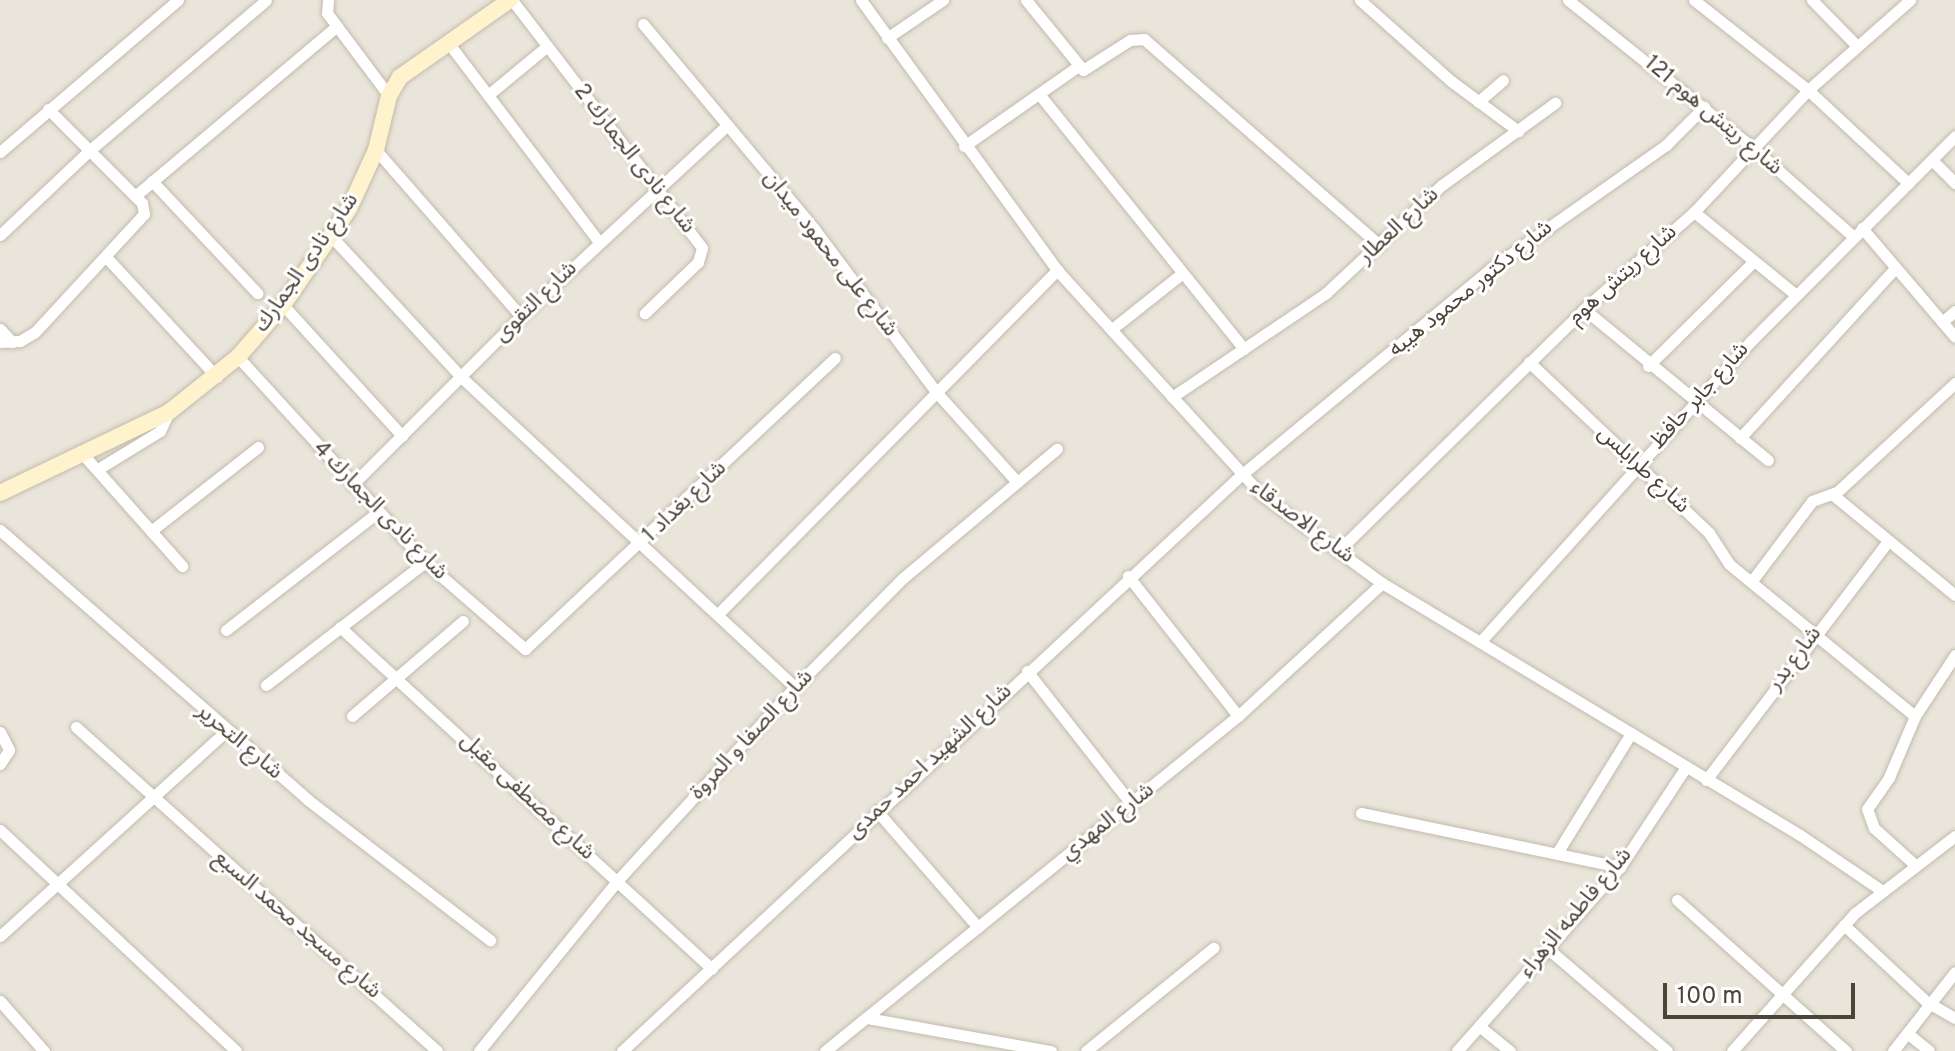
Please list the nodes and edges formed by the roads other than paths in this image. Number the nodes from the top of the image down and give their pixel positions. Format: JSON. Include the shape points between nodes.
{"nodes":[{"id":1,"x":178,"y":0,"type":"edge"},
{"id":2,"x":266,"y":0,"type":"edge"},
{"id":3,"x":328,"y":0,"type":"edge"},
{"id":4,"x":511,"y":0,"type":"edge"},
{"id":5,"x":861,"y":0,"type":"edge"},
{"id":6,"x":943,"y":0,"type":"edge"},
{"id":7,"x":1026,"y":0,"type":"edge"},
{"id":8,"x":1360,"y":0,"type":"edge"},
{"id":9,"x":1568,"y":0,"type":"edge"},
{"id":10,"x":1694,"y":0,"type":"edge"},
{"id":11,"x":1812,"y":0,"type":"edge"},
{"id":12,"x":1910,"y":0,"type":"edge"},
{"id":13,"x":643,"y":24,"type":"dead end"},
{"id":14,"x":337,"y":26,"type":"junction"},
{"id":15,"x":887,"y":38,"type":"junction"},
{"id":16,"x":447,"y":41,"type":"junction"},
{"id":17,"x":1857,"y":46,"type":"junction"},
{"id":18,"x":546,"y":47,"type":"junction"},
{"id":19,"x":1077,"y":67,"type":"junction"},
{"id":20,"x":1503,"y":80,"type":"dead end"},
{"id":21,"x":1808,"y":90,"type":"junction"},
{"id":22,"x":1039,"y":94,"type":"junction"},
{"id":23,"x":488,"y":95,"type":"junction"},
{"id":24,"x":389,"y":96,"type":"junction"},
{"id":25,"x":1478,"y":102,"type":"junction"},
{"id":26,"x":1555,"y":103,"type":"dead end"},
{"id":27,"x":1704,"y":107,"type":"junction"},
{"id":28,"x":48,"y":109,"type":"junction"},
{"id":29,"x":727,"y":125,"type":"junction"},
{"id":30,"x":1518,"y":131,"type":"junction"},
{"id":31,"x":1955,"y":136,"type":"edge"},
{"id":32,"x":964,"y":146,"type":"junction"},
{"id":33,"x":1751,"y":146,"type":"junction"},
{"id":34,"x":90,"y":150,"type":"junction"},
{"id":35,"x":376,"y":150,"type":"junction"},
{"id":36,"x":0,"y":152,"type":"edge"},
{"id":37,"x":1932,"y":160,"type":"junction"},
{"id":38,"x":152,"y":181,"type":"junction"},
{"id":39,"x":1908,"y":183,"type":"junction"},
{"id":40,"x":1955,"y":183,"type":"edge"},
{"id":41,"x":656,"y":188,"type":"junction"},
{"id":42,"x":135,"y":196,"type":"junction"},
{"id":43,"x":1694,"y":212,"type":"junction"},
{"id":44,"x":1858,"y":232,"type":"junction"},
{"id":45,"x":0,"y":235,"type":"edge"},
{"id":46,"x":331,"y":236,"type":"junction"},
{"id":47,"x":599,"y":242,"type":"junction"},
{"id":48,"x":1379,"y":245,"type":"junction"},
{"id":49,"x":107,"y":258,"type":"junction"},
{"id":50,"x":1754,"y":261,"type":"junction"},
{"id":51,"x":1895,"y":268,"type":"junction"},
{"id":52,"x":1057,"y":270,"type":"junction"},
{"id":53,"x":1180,"y":275,"type":"junction"},
{"id":54,"x":257,"y":293,"type":"dead end"},
{"id":55,"x":1795,"y":294,"type":"junction"},
{"id":56,"x":283,"y":305,"type":"junction"},
{"id":57,"x":1584,"y":309,"type":"junction"},
{"id":58,"x":1955,"y":311,"type":"edge"},
{"id":59,"x":645,"y":313,"type":"dead end"},
{"id":60,"x":521,"y":316,"type":"junction"},
{"id":61,"x":1942,"y":322,"type":"junction"},
{"id":62,"x":0,"y":329,"type":"edge"},
{"id":63,"x":1112,"y":329,"type":"junction"},
{"id":64,"x":1955,"y":337,"type":"edge"},
{"id":65,"x":6,"y":342,"type":"edge"},
{"id":66,"x":1244,"y":349,"type":"junction"},
{"id":67,"x":238,"y":357,"type":"junction"},
{"id":68,"x":835,"y":358,"type":"dead end"},
{"id":69,"x":1529,"y":362,"type":"junction"},
{"id":70,"x":1648,"y":366,"type":"junction"},
{"id":71,"x":460,"y":376,"type":"junction"},
{"id":72,"x":217,"y":377,"type":"junction"},
{"id":73,"x":1955,"y":383,"type":"edge"},
{"id":74,"x":937,"y":393,"type":"junction"},
{"id":75,"x":1172,"y":397,"type":"junction"},
{"id":76,"x":1694,"y":403,"type":"junction"},
{"id":77,"x":169,"y":412,"type":"junction"},
{"id":78,"x":402,"y":436,"type":"junction"},
{"id":79,"x":1740,"y":438,"type":"junction"},
{"id":80,"x":258,"y":447,"type":"dead end"},
{"id":81,"x":1057,"y":449,"type":"dead end"},
{"id":82,"x":80,"y":450,"type":"junction"},
{"id":83,"x":1768,"y":460,"type":"dead end"},
{"id":84,"x":1637,"y":465,"type":"junction"},
{"id":85,"x":98,"y":469,"type":"junction"},
{"id":86,"x":1240,"y":476,"type":"junction"},
{"id":87,"x":1017,"y":482,"type":"junction"},
{"id":88,"x":352,"y":485,"type":"junction"},
{"id":89,"x":0,"y":493,"type":"edge"},
{"id":90,"x":1832,"y":494,"type":"junction"},
{"id":91,"x":378,"y":512,"type":"junction"},
{"id":92,"x":0,"y":530,"type":"edge"},
{"id":93,"x":151,"y":531,"type":"junction"},
{"id":94,"x":1888,"y":541,"type":"junction"},
{"id":95,"x":641,"y":544,"type":"junction"},
{"id":96,"x":1338,"y":551,"type":"junction"},
{"id":97,"x":425,"y":562,"type":"junction"},
{"id":98,"x":182,"y":566,"type":"dead end"},
{"id":99,"x":1128,"y":576,"type":"junction"},
{"id":100,"x":1751,"y":582,"type":"junction"},
{"id":101,"x":1382,"y":583,"type":"junction"},
{"id":102,"x":1955,"y":595,"type":"edge"},
{"id":103,"x":719,"y":613,"type":"junction"},
{"id":104,"x":463,"y":621,"type":"dead end"},
{"id":105,"x":340,"y":627,"type":"junction"},
{"id":106,"x":226,"y":630,"type":"dead end"},
{"id":107,"x":1814,"y":633,"type":"junction"},
{"id":108,"x":1480,"y":642,"type":"junction"},
{"id":109,"x":534,"y":646,"type":"joint"},
{"id":110,"x":1955,"y":655,"type":"edge"},
{"id":111,"x":1027,"y":671,"type":"junction"},
{"id":112,"x":397,"y":678,"type":"junction"},
{"id":113,"x":266,"y":685,"type":"dead end"},
{"id":114,"x":795,"y":687,"type":"junction"},
{"id":115,"x":352,"y":716,"type":"dead end"},
{"id":116,"x":1238,"y":716,"type":"junction"},
{"id":117,"x":1915,"y":716,"type":"junction"},
{"id":118,"x":76,"y":727,"type":"dead end"},
{"id":119,"x":226,"y":731,"type":"junction"},
{"id":120,"x":0,"y":732,"type":"edge"},
{"id":121,"x":1631,"y":733,"type":"junction"},
{"id":122,"x":0,"y":764,"type":"edge"},
{"id":123,"x":1686,"y":767,"type":"junction"},
{"id":124,"x":1706,"y":780,"type":"junction"},
{"id":125,"x":155,"y":801,"type":"junction"},
{"id":126,"x":1132,"y":805,"type":"junction"},
{"id":127,"x":877,"y":811,"type":"junction"},
{"id":128,"x":1361,"y":813,"type":"dead end"},
{"id":129,"x":0,"y":830,"type":"edge"},
{"id":130,"x":1955,"y":836,"type":"edge"},
{"id":131,"x":1557,"y":853,"type":"junction"},
{"id":132,"x":1914,"y":864,"type":"junction"},
{"id":133,"x":1620,"y":867,"type":"junction"},
{"id":134,"x":617,"y":881,"type":"junction"},
{"id":135,"x":62,"y":882,"type":"junction"},
{"id":136,"x":1881,"y":890,"type":"junction"},
{"id":137,"x":1677,"y":900,"type":"dead end"},
{"id":138,"x":1844,"y":925,"type":"junction"},
{"id":139,"x":978,"y":927,"type":"junction"},
{"id":140,"x":0,"y":936,"type":"edge"},
{"id":141,"x":490,"y":940,"type":"dead end"},
{"id":142,"x":1213,"y":948,"type":"dead end"},
{"id":143,"x":1547,"y":948,"type":"junction"},
{"id":144,"x":712,"y":969,"type":"junction"},
{"id":145,"x":1955,"y":972,"type":"edge"},
{"id":146,"x":1781,"y":995,"type":"junction"},
{"id":147,"x":0,"y":1001,"type":"edge"},
{"id":148,"x":1927,"y":1002,"type":"junction"},
{"id":149,"x":867,"y":1018,"type":"junction"},
{"id":150,"x":1955,"y":1018,"type":"edge"},
{"id":151,"x":1479,"y":1026,"type":"junction"},
{"id":152,"x":1907,"y":1033,"type":"junction"},
{"id":153,"x":44,"y":1051,"type":"edge"},
{"id":154,"x":236,"y":1051,"type":"edge"},
{"id":155,"x":437,"y":1051,"type":"edge"},
{"id":156,"x":479,"y":1051,"type":"edge"},
{"id":157,"x":622,"y":1051,"type":"edge"},
{"id":158,"x":825,"y":1051,"type":"edge"},
{"id":159,"x":1051,"y":1051,"type":"edge"},
{"id":160,"x":1086,"y":1051,"type":"edge"},
{"id":161,"x":1457,"y":1051,"type":"edge"},
{"id":162,"x":1510,"y":1051,"type":"edge"},
{"id":163,"x":1667,"y":1051,"type":"edge"},
{"id":164,"x":1732,"y":1051,"type":"edge"},
{"id":165,"x":1846,"y":1051,"type":"edge"},
{"id":166,"x":1893,"y":1051,"type":"edge"},
{"id":167,"x":1929,"y":1051,"type":"edge"}],
"edges":[{"from":1,"to":28,"type":"street"},
{"from":2,"to":34,"type":"street"},
{"from":3,"to":14,"type":"street","via":[[327,13]]},
{"from":4,"to":16,"type":"street","name":"شارع نادى الجمارك"},
{"from":4,"to":18,"type":"street","name":"شارع نادى الجمارك 2"},
{"from":5,"to":15,"type":"street","name":"شارع الاصدقاء"},
{"from":6,"to":15,"type":"street"},
{"from":7,"to":19,"type":"street"},
{"from":8,"to":25,"type":"street"},
{"from":9,"to":27,"type":"street","name":"شارع ريتش هوم 121"},
{"from":10,"to":21,"type":"street"},
{"from":11,"to":17,"type":"street"},
{"from":12,"to":17,"type":"street","name":"شارع ريتش هوم"},
{"from":13,"to":29,"type":"street","name":"شارع على محمود ميدان"},
{"from":14,"to":24,"type":"street"},
{"from":14,"to":38,"type":"street"},
{"from":15,"to":32,"type":"street","name":"شارع الاصدقاء"},
{"from":16,"to":23,"type":"street"},
{"from":16,"to":24,"type":"street","name":"شارع نادى الجمارك","via":[[400,77]]},
{"from":17,"to":21,"type":"street","name":"شارع ريتش هوم"},
{"from":18,"to":23,"type":"street"},
{"from":18,"to":41,"type":"street","name":"شارع نادى الجمارك 2"},
{"from":19,"to":22,"type":"street"},
{"from":19,"to":48,"type":"street","via":[[1090,70],[1130,40],[1144,39]]},
{"from":20,"to":25,"type":"street"},
{"from":21,"to":33,"type":"street","name":"شارع ريتش هوم"},
{"from":21,"to":39,"type":"street"},
{"from":22,"to":32,"type":"street"},
{"from":22,"to":53,"type":"street"},
{"from":23,"to":47,"type":"street"},
{"from":24,"to":35,"type":"street","name":"شارع نادى الجمارك"},
{"from":25,"to":30,"type":"street"},
{"from":26,"to":30,"type":"street","name":"شارع العطار"},
{"from":27,"to":33,"type":"street","name":"شارع ريتش هوم 121"},
{"from":27,"to":86,"type":"street","name":"شارع دكتور محمود هيبه","via":[[1666,145],[1491,268]]},
{"from":28,"to":34,"type":"street"},
{"from":28,"to":36,"type":"street"},
{"from":29,"to":41,"type":"street","name":"شارع التقوى"},
{"from":29,"to":74,"type":"street","name":"شارع على محمود ميدان","via":[[815,230]]},
{"from":30,"to":48,"type":"street","name":"شارع العطار","via":[[1442,185]]},
{"from":31,"to":37,"type":"street","name":"شارع جابر حافظ"},
{"from":32,"to":52,"type":"street","name":"شارع الاصدقاء"},
{"from":33,"to":43,"type":"street","name":"شارع ريتش هوم"},
{"from":33,"to":44,"type":"street","name":"شارع ريتش هوم 121"},
{"from":34,"to":42,"type":"street"},
{"from":34,"to":45,"type":"street"},
{"from":35,"to":46,"type":"street","name":"شارع نادى الجمارك"},
{"from":35,"to":60,"type":"street"},
{"from":37,"to":39,"type":"street","name":"شارع جابر حافظ"},
{"from":37,"to":40,"type":"street"},
{"from":38,"to":42,"type":"street"},
{"from":38,"to":54,"type":"street"},
{"from":39,"to":44,"type":"street","name":"شارع جابر حافظ"},
{"from":41,"to":47,"type":"street","name":"شارع التقوى"},
{"from":41,"to":59,"type":"street","name":"شارع نادى الجمارك 2","via":[[699,241],[702,255]]},
{"from":42,"to":49,"type":"street","via":[[142,203],[143,219]]},
{"from":43,"to":50,"type":"street"},
{"from":43,"to":57,"type":"street","name":"شارع ريتش هوم"},
{"from":44,"to":51,"type":"street","name":"شارع ريتش هوم 121"},
{"from":44,"to":55,"type":"street","name":"شارع جابر حافظ"},
{"from":46,"to":56,"type":"street","name":"شارع نادى الجمارك"},
{"from":46,"to":71,"type":"street"},
{"from":47,"to":60,"type":"street","name":"شارع التقوى"},
{"from":48,"to":66,"type":"street","name":"شارع العطار","via":[[1326,293]]},
{"from":49,"to":65,"type":"street","via":[[35,332]]},
{"from":49,"to":72,"type":"street"},
{"from":50,"to":55,"type":"street"},
{"from":50,"to":70,"type":"street"},
{"from":51,"to":61,"type":"street","name":"شارع ريتش هوم 121"},
{"from":51,"to":79,"type":"street"},
{"from":52,"to":63,"type":"street","name":"شارع الاصدقاء"},
{"from":52,"to":74,"type":"street"},
{"from":53,"to":63,"type":"street"},
{"from":53,"to":66,"type":"street"},
{"from":55,"to":76,"type":"street","name":"شارع جابر حافظ"},
{"from":56,"to":67,"type":"street","name":"شارع نادى الجمارك"},
{"from":56,"to":78,"type":"street"},
{"from":57,"to":69,"type":"street","name":"شارع ريتش هوم"},
{"from":57,"to":70,"type":"street"},
{"from":58,"to":61,"type":"street"},
{"from":60,"to":71,"type":"street","name":"شارع التقوى"},
{"from":61,"to":64,"type":"street","name":"شارع ريتش هوم 121"},
{"from":62,"to":65,"type":"street"},
{"from":63,"to":75,"type":"street","name":"شارع الاصدقاء"},
{"from":66,"to":75,"type":"street","name":"شارع العطار"},
{"from":67,"to":72,"type":"street","name":"شارع نادى الجمارك"},
{"from":67,"to":88,"type":"street","name":"شارع نادى الجمارك 4"},
{"from":68,"to":95,"type":"street","name":"شارع بغداد 1"},
{"from":69,"to":84,"type":"street","name":"شارع طرابلس"},
{"from":69,"to":96,"type":"street","name":"شارع ريتش هوم"},
{"from":70,"to":76,"type":"street"},
{"from":71,"to":78,"type":"street","name":"شارع التقوى"},
{"from":71,"to":95,"type":"street"},
{"from":72,"to":77,"type":"street","name":"شارع نادى الجمارك"},
{"from":73,"to":90,"type":"street"},
{"from":74,"to":87,"type":"street","name":"شارع على محمود ميدان"},
{"from":74,"to":103,"type":"street"},
{"from":75,"to":86,"type":"street","name":"شارع الاصدقاء"},
{"from":76,"to":79,"type":"street"},
{"from":76,"to":84,"type":"street","name":"شارع جابر حافظ"},
{"from":77,"to":82,"type":"street","name":"شارع نادى الجمارك"},
{"from":77,"to":85,"type":"street","via":[[160,431]]},
{"from":78,"to":88,"type":"street","name":"شارع التقوى"},
{"from":79,"to":83,"type":"street"},
{"from":80,"to":93,"type":"street"},
{"from":81,"to":87,"type":"street","name":"شارع الصفا و المروة"},
{"from":82,"to":85,"type":"street"},
{"from":82,"to":89,"type":"street","name":"شارع نادى الجمارك"},
{"from":84,"to":100,"type":"street","name":"شارع طرابلس","via":[[1709,533],[1729,564]]},
{"from":84,"to":108,"type":"street","name":"شارع جابر حافظ"},
{"from":85,"to":93,"type":"street"},
{"from":86,"to":96,"type":"street","name":"شارع الاصدقاء"},
{"from":86,"to":99,"type":"street","name":"شارع الشهيد احمد حمدى"},
{"from":87,"to":114,"type":"street","name":"شارع الصفا و المروة","via":[[903,578]]},
{"from":88,"to":91,"type":"street","name":"شارع نادى الجمارك 4"},
{"from":90,"to":94,"type":"street"},
{"from":90,"to":100,"type":"street","via":[[1812,501]]},
{"from":91,"to":97,"type":"street","name":"شارع نادى الجمارك 4"},
{"from":91,"to":106,"type":"street"},
{"from":92,"to":119,"type":"street","name":"شارع التحرير"},
{"from":93,"to":98,"type":"street"},
{"from":94,"to":102,"type":"street"},
{"from":94,"to":107,"type":"street","name":"شارع بدر"},
{"from":95,"to":103,"type":"street"},
{"from":95,"to":109,"type":"street","name":"شارع بغداد 1"},
{"from":96,"to":101,"type":"street","name":"شارع الاصدقاء"},
{"from":97,"to":105,"type":"street"},
{"from":97,"to":109,"type":"street","name":"شارع نادى الجمارك 4","via":[[520,647]]},
{"from":99,"to":111,"type":"street","name":"شارع الشهيد احمد حمدى"},
{"from":99,"to":116,"type":"street"},
{"from":100,"to":107,"type":"street","name":"شارع طرابلس"},
{"from":101,"to":108,"type":"street","name":"شارع الاصدقاء"},
{"from":101,"to":116,"type":"street","name":"شارع المهدي"},
{"from":103,"to":114,"type":"street"},
{"from":104,"to":112,"type":"street"},
{"from":105,"to":112,"type":"street","name":"شارع مصطفى مقبل"},
{"from":105,"to":113,"type":"street"},
{"from":107,"to":117,"type":"street","name":"شارع طرابلس"},
{"from":107,"to":124,"type":"street","name":"شارع بدر"},
{"from":108,"to":121,"type":"street","name":"شارع الاصدقاء"},
{"from":110,"to":117,"type":"street"},
{"from":111,"to":126,"type":"street"},
{"from":111,"to":127,"type":"street","name":"شارع الشهيد احمد حمدى"},
{"from":112,"to":115,"type":"street"},
{"from":112,"to":134,"type":"street","name":"شارع مصطفى مقبل"},
{"from":114,"to":134,"type":"street","name":"شارع الصفا و المروة"},
{"from":116,"to":126,"type":"street","name":"شارع المهدي"},
{"from":117,"to":132,"type":"street","via":[[1867,815]]},
{"from":118,"to":125,"type":"street","name":"شارع مسجد محمد السبع"},
{"from":119,"to":125,"type":"street"},
{"from":119,"to":141,"type":"street","name":"شارع التحرير"},
{"from":120,"to":122,"type":"street","via":[[9,750]]},
{"from":121,"to":123,"type":"street","name":"شارع الاصدقاء"},
{"from":121,"to":131,"type":"street"},
{"from":123,"to":124,"type":"street","name":"شارع الاصدقاء"},
{"from":123,"to":133,"type":"street","name":"شارع فاطمه الزهراء"},
{"from":124,"to":136,"type":"street","name":"شارع الاصدقاء"},
{"from":125,"to":135,"type":"street"},
{"from":125,"to":155,"type":"street","name":"شارع مسجد محمد السبع"},
{"from":126,"to":139,"type":"street","name":"شارع المهدي"},
{"from":127,"to":139,"type":"street"},
{"from":127,"to":144,"type":"street","name":"شارع الشهيد احمد حمدى"},
{"from":128,"to":131,"type":"street"},
{"from":129,"to":135,"type":"street"},
{"from":130,"to":132,"type":"street"},
{"from":131,"to":133,"type":"street"},
{"from":132,"to":136,"type":"street"},
{"from":133,"to":143,"type":"street","name":"شارع فاطمه الزهراء"},
{"from":134,"to":144,"type":"street","name":"شارع مصطفى مقبل"},
{"from":134,"to":156,"type":"street","name":"شارع الصفا و المروة"},
{"from":135,"to":140,"type":"street"},
{"from":135,"to":154,"type":"street"},
{"from":136,"to":138,"type":"street"},
{"from":137,"to":146,"type":"street"},
{"from":138,"to":146,"type":"street"},
{"from":138,"to":148,"type":"street"},
{"from":139,"to":149,"type":"street","name":"شارع المهدي"},
{"from":142,"to":160,"type":"street"},
{"from":143,"to":151,"type":"street","name":"شارع فاطمه الزهراء"},
{"from":143,"to":163,"type":"street"},
{"from":144,"to":157,"type":"street","name":"شارع الشهيد احمد حمدى"},
{"from":145,"to":148,"type":"street"},
{"from":146,"to":164,"type":"street"},
{"from":146,"to":165,"type":"street"},
{"from":147,"to":153,"type":"street"},
{"from":148,"to":150,"type":"street"},
{"from":148,"to":152,"type":"street"},
{"from":149,"to":158,"type":"street","name":"شارع المهدي"},
{"from":149,"to":159,"type":"street"},
{"from":151,"to":161,"type":"street","name":"شارع فاطمه الزهراء"},
{"from":151,"to":162,"type":"street"},
{"from":152,"to":166,"type":"street"},
{"from":152,"to":167,"type":"street"}]}
